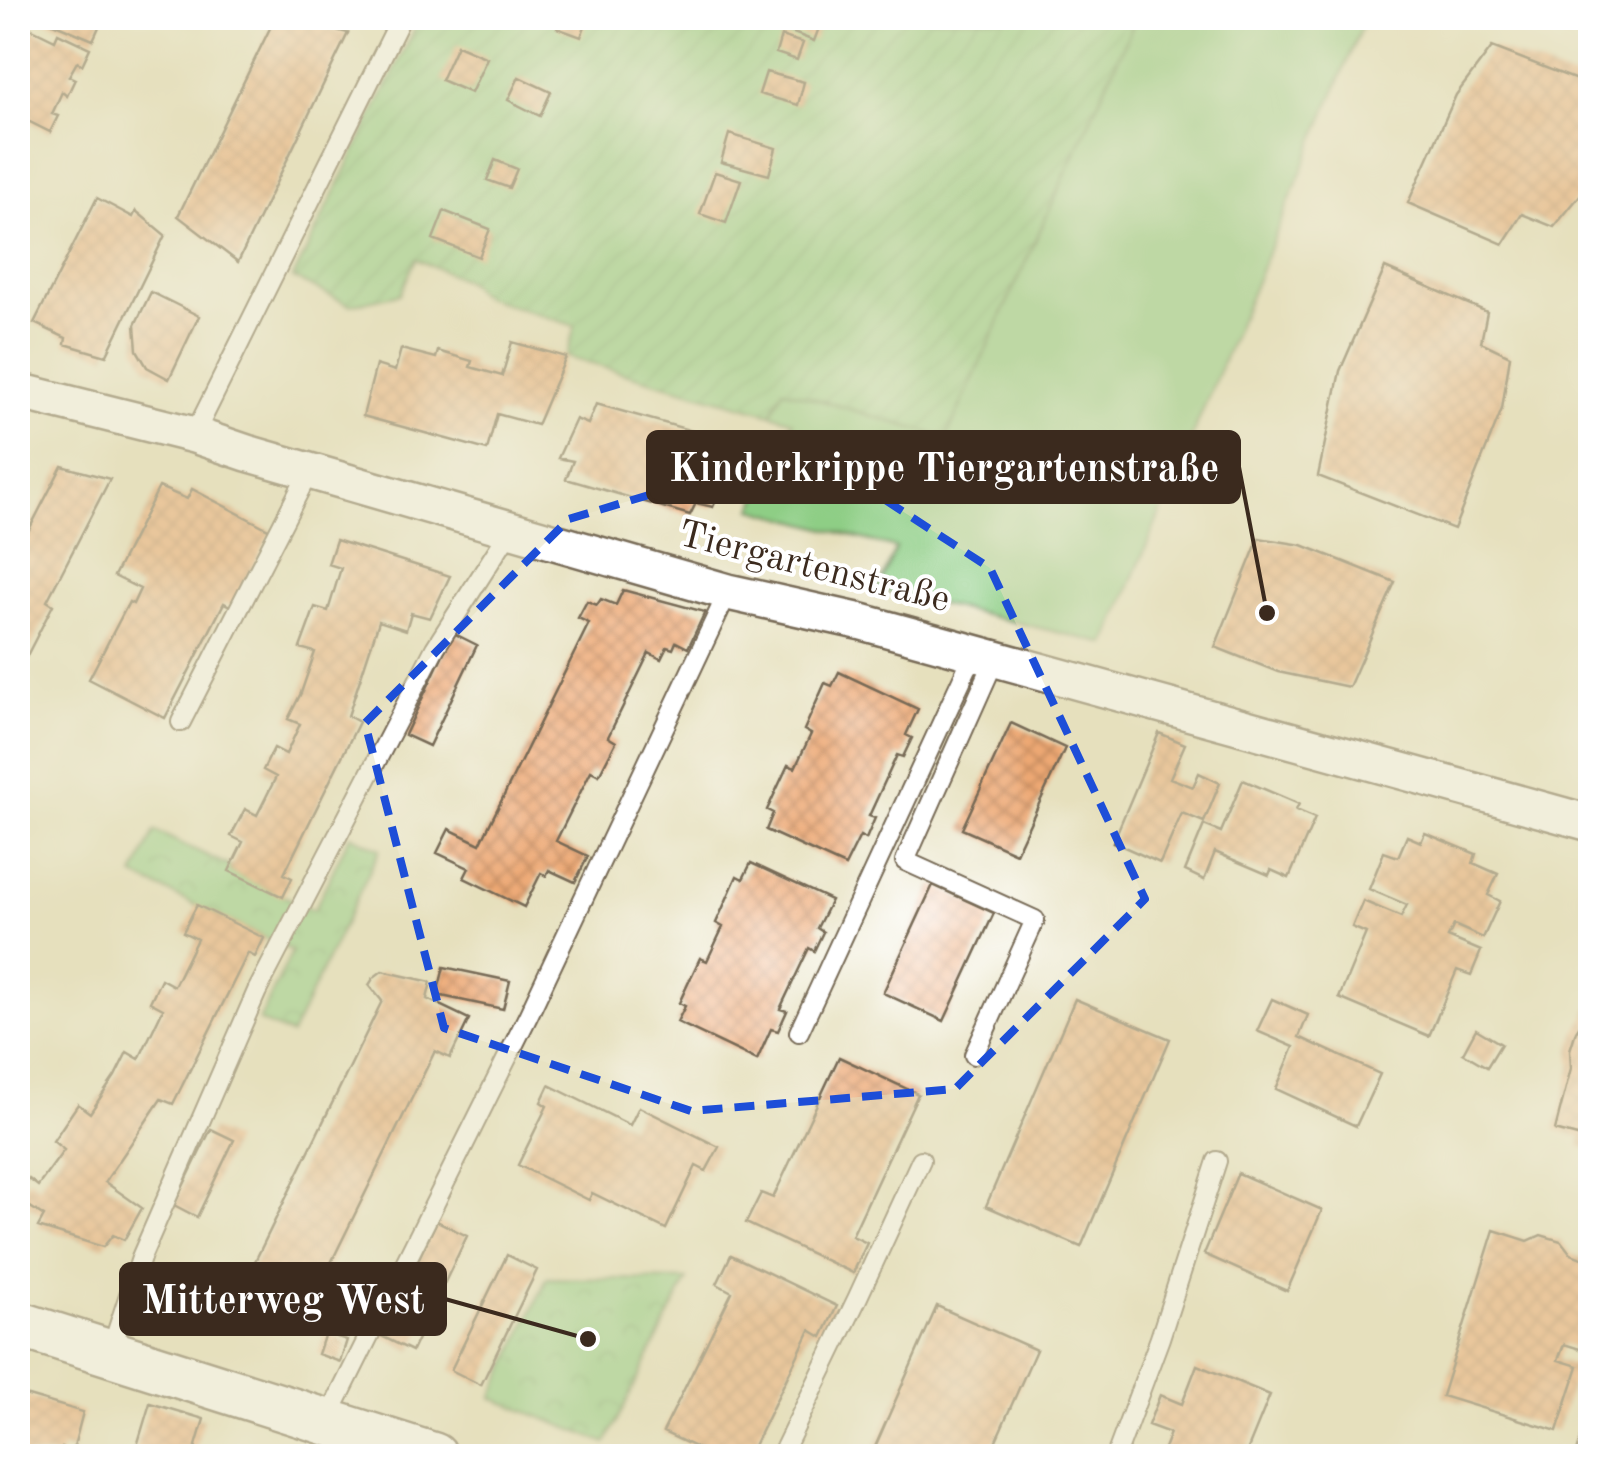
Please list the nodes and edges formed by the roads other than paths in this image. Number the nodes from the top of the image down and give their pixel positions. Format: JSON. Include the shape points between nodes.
{"nodes":[{"id":1,"x":401,"y":18,"type":"edge"},
{"id":2,"x":18,"y":391,"type":"edge"},
{"id":3,"x":194,"y":435,"type":"junction"},
{"id":4,"x":310,"y":470,"type":"junction"},
{"id":5,"x":511,"y":529,"type":"junction"},
{"id":6,"x":728,"y":592,"type":"junction"},
{"id":7,"x":985,"y":656,"type":"junction"},
{"id":8,"x":180,"y":722,"type":"dead end"},
{"id":9,"x":1590,"y":823,"type":"edge"},
{"id":10,"x":798,"y":1032,"type":"dead end"},
{"id":11,"x":974,"y":1055,"type":"dead end"},
{"id":12,"x":920,"y":1160,"type":"dead end"},
{"id":13,"x":1217,"y":1161,"type":"dead end"},
{"id":14,"x":18,"y":1324,"type":"edge"},
{"id":15,"x":110,"y":1353,"type":"junction"},
{"id":16,"x":325,"y":1422,"type":"junction"},
{"id":17,"x":1590,"y":1441,"type":"edge"},
{"id":18,"x":434,"y":1456,"type":"edge"},
{"id":19,"x":781,"y":1456,"type":"edge"},
{"id":20,"x":1116,"y":1456,"type":"edge"},
{"id":21,"x":1586,"y":1456,"type":"edge"}],
"edges":[{"from":1,"to":3,"type":"lane"},
{"from":2,"to":3,"type":"street","name":"Tiergartenstraße"},
{"from":3,"to":4,"type":"street","name":"Tiergartenstraße"},
{"from":4,"to":5,"type":"street","name":"Tiergartenstraße"},
{"from":4,"to":8,"type":"lane"},
{"from":5,"to":6,"type":"street","name":"Tiergartenstraße"},
{"from":5,"to":15,"type":"lane","via":[[410,693],[257,991],[142,1255]]},
{"from":6,"to":7,"type":"street","name":"Tiergartenstraße"},
{"from":6,"to":16,"type":"lane","via":[[528,1016]]},
{"from":7,"to":9,"type":"street","name":"Tiergartenstraße"},
{"from":7,"to":10,"type":"lane"},
{"from":7,"to":11,"type":"lane","via":[[906,861],[1036,920]]},
{"from":12,"to":19,"type":"lane"},
{"from":13,"to":20,"type":"lane"},
{"from":14,"to":15,"type":"street"},
{"from":15,"to":16,"type":"street"},
{"from":16,"to":18,"type":"street"},
{"from":17,"to":21,"type":"lane"}]}
